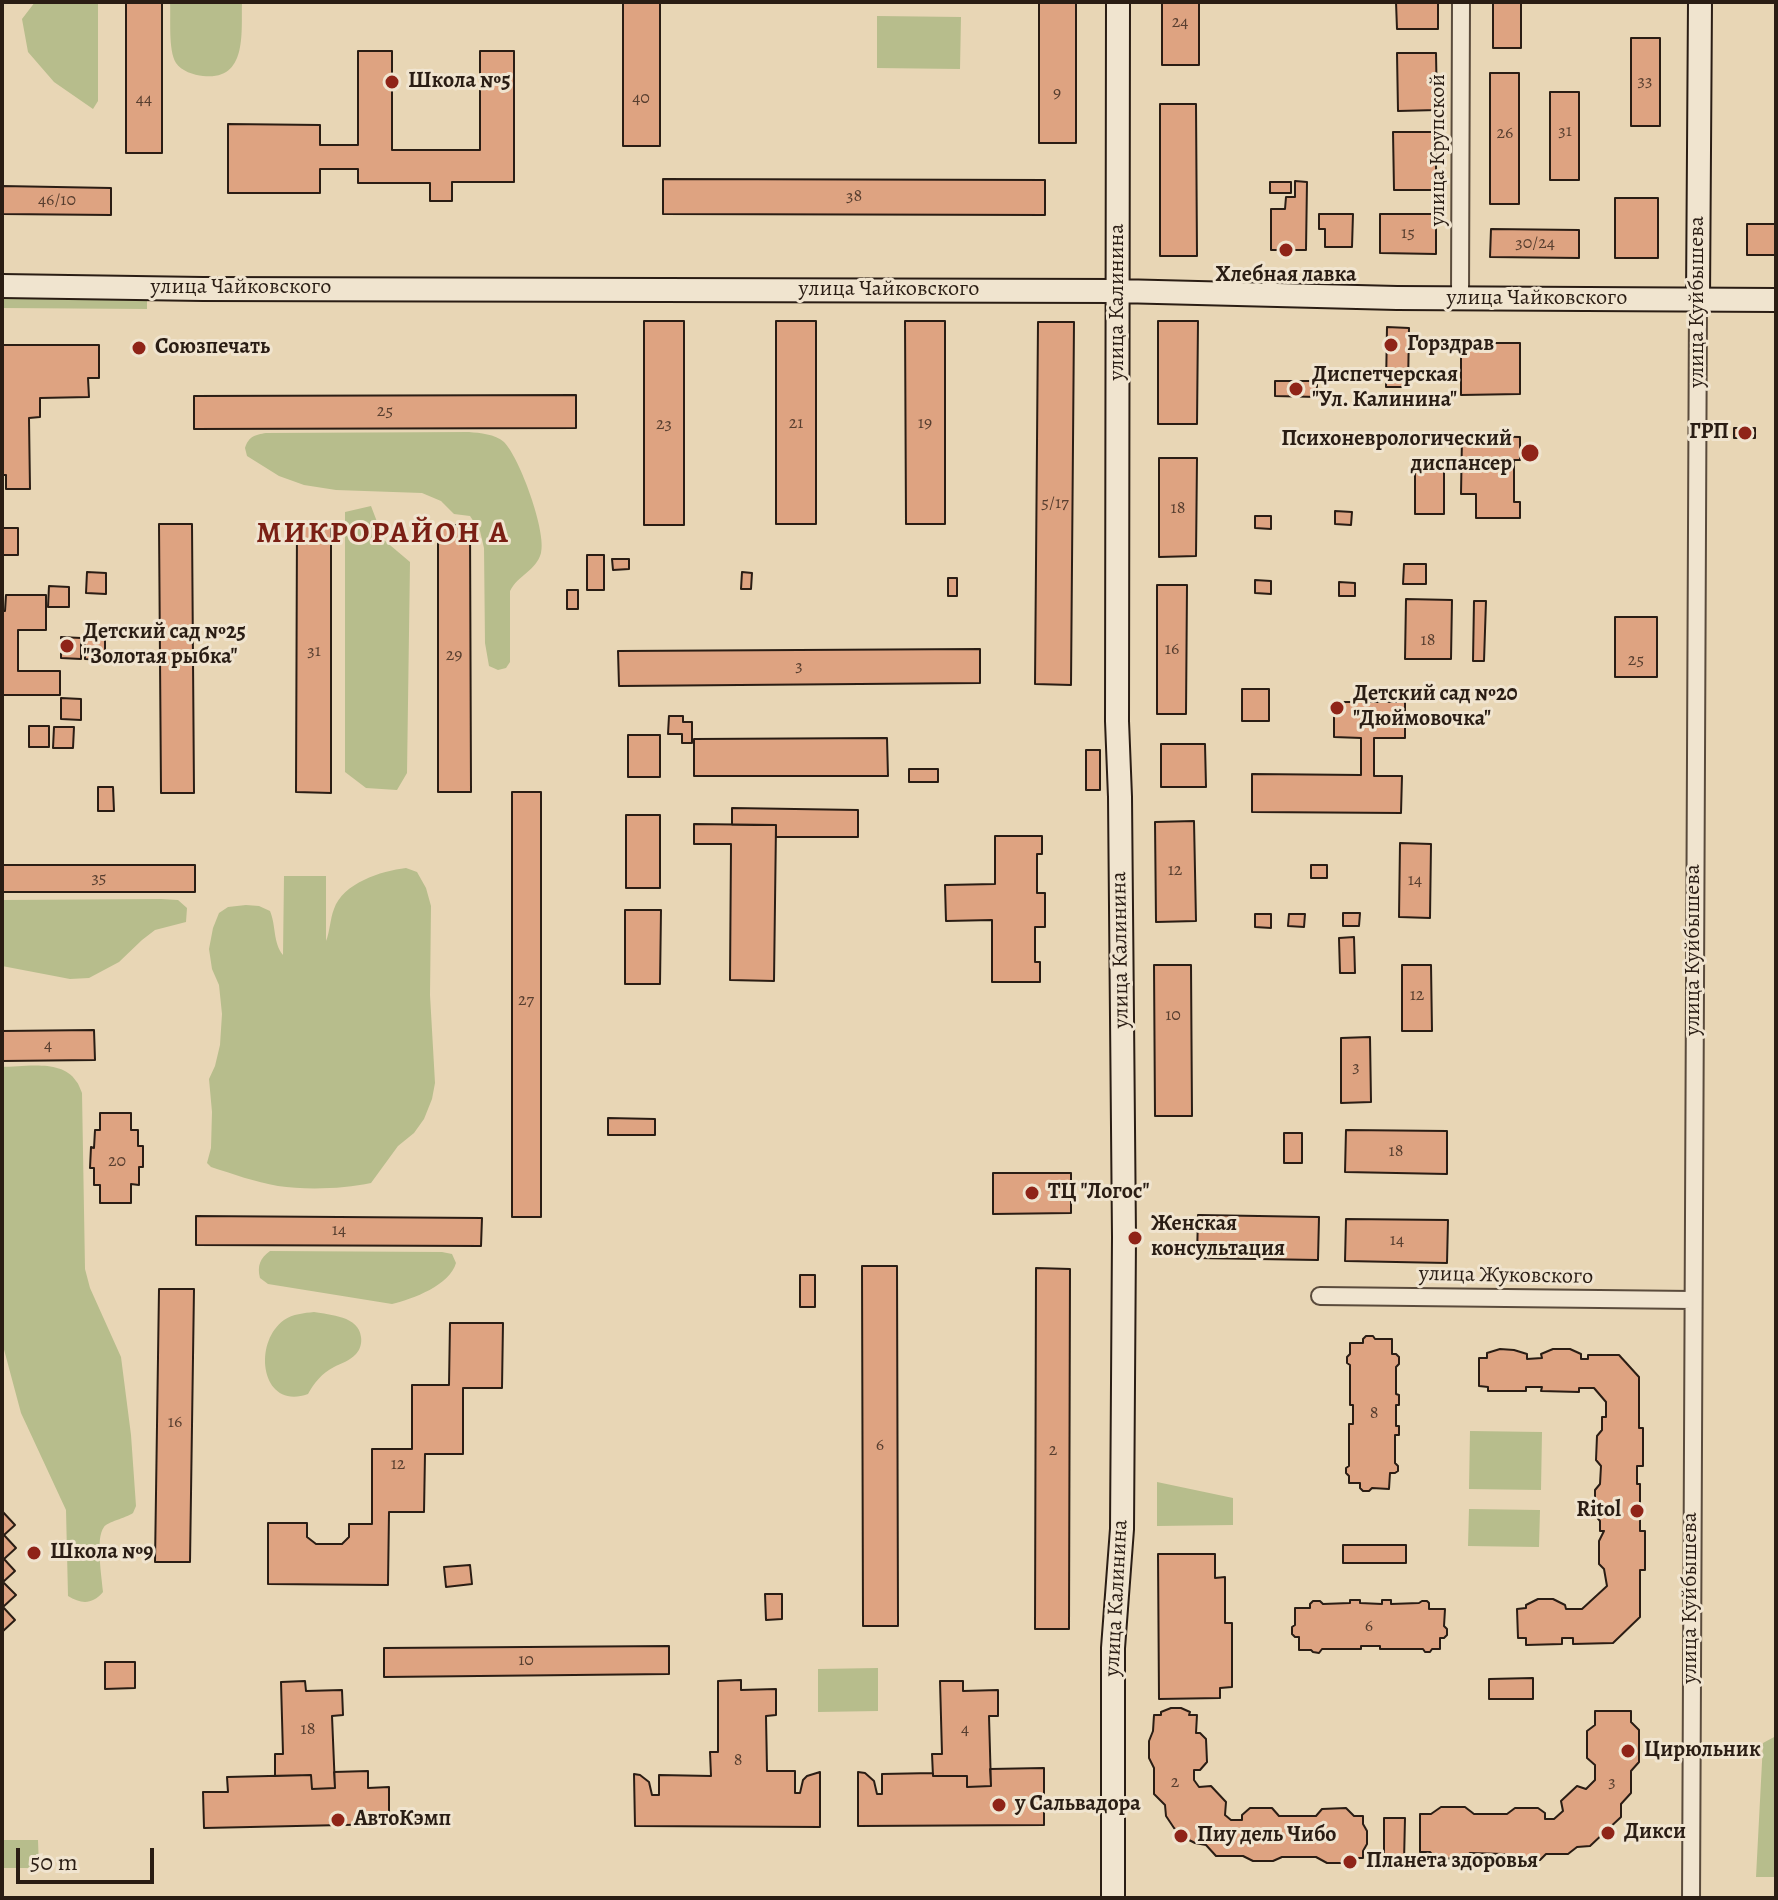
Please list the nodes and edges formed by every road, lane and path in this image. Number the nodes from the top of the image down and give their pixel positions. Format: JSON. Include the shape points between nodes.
{"nodes":[{"id":1,"x":1118,"y":2,"type":"edge"},
{"id":2,"x":1461,"y":2,"type":"edge"},
{"id":3,"x":1700,"y":2,"type":"edge"},
{"id":4,"x":2,"y":286,"type":"edge"},
{"id":5,"x":1118,"y":291,"type":"junction"},
{"id":6,"x":1460,"y":298,"type":"junction"},
{"id":7,"x":1698,"y":299,"type":"junction"},
{"id":8,"x":1776,"y":300,"type":"edge"},
{"id":9,"x":1320,"y":1296,"type":"dead end"},
{"id":10,"x":1692,"y":1300,"type":"junction"},
{"id":11,"x":1113,"y":1898,"type":"edge"},
{"id":12,"x":1691,"y":1898,"type":"edge"}],
"edges":[{"from":1,"to":5,"type":"main road","name":"улица Калинина"},
{"from":2,"to":6,"type":"street","name":"улица Крупской"},
{"from":3,"to":7,"type":"main road","name":"улица Куйбышева"},
{"from":4,"to":5,"type":"main road","name":"улица Чайковского"},
{"from":5,"to":6,"type":"main road","name":"улица Чайковского"},
{"from":5,"to":11,"type":"main road","name":"улица Калинина","via":[[1124,1227],[1122,1529],[1113,1648]]},
{"from":6,"to":7,"type":"main road","name":"улица Чайковского"},
{"from":7,"to":8,"type":"main road","name":"улица Чайковского"},
{"from":7,"to":10,"type":"street","name":"улица Куйбышева"},
{"from":9,"to":10,"type":"street","name":"улица Жуковского"},
{"from":10,"to":12,"type":"street","name":"улица Куйбышева"}]}
